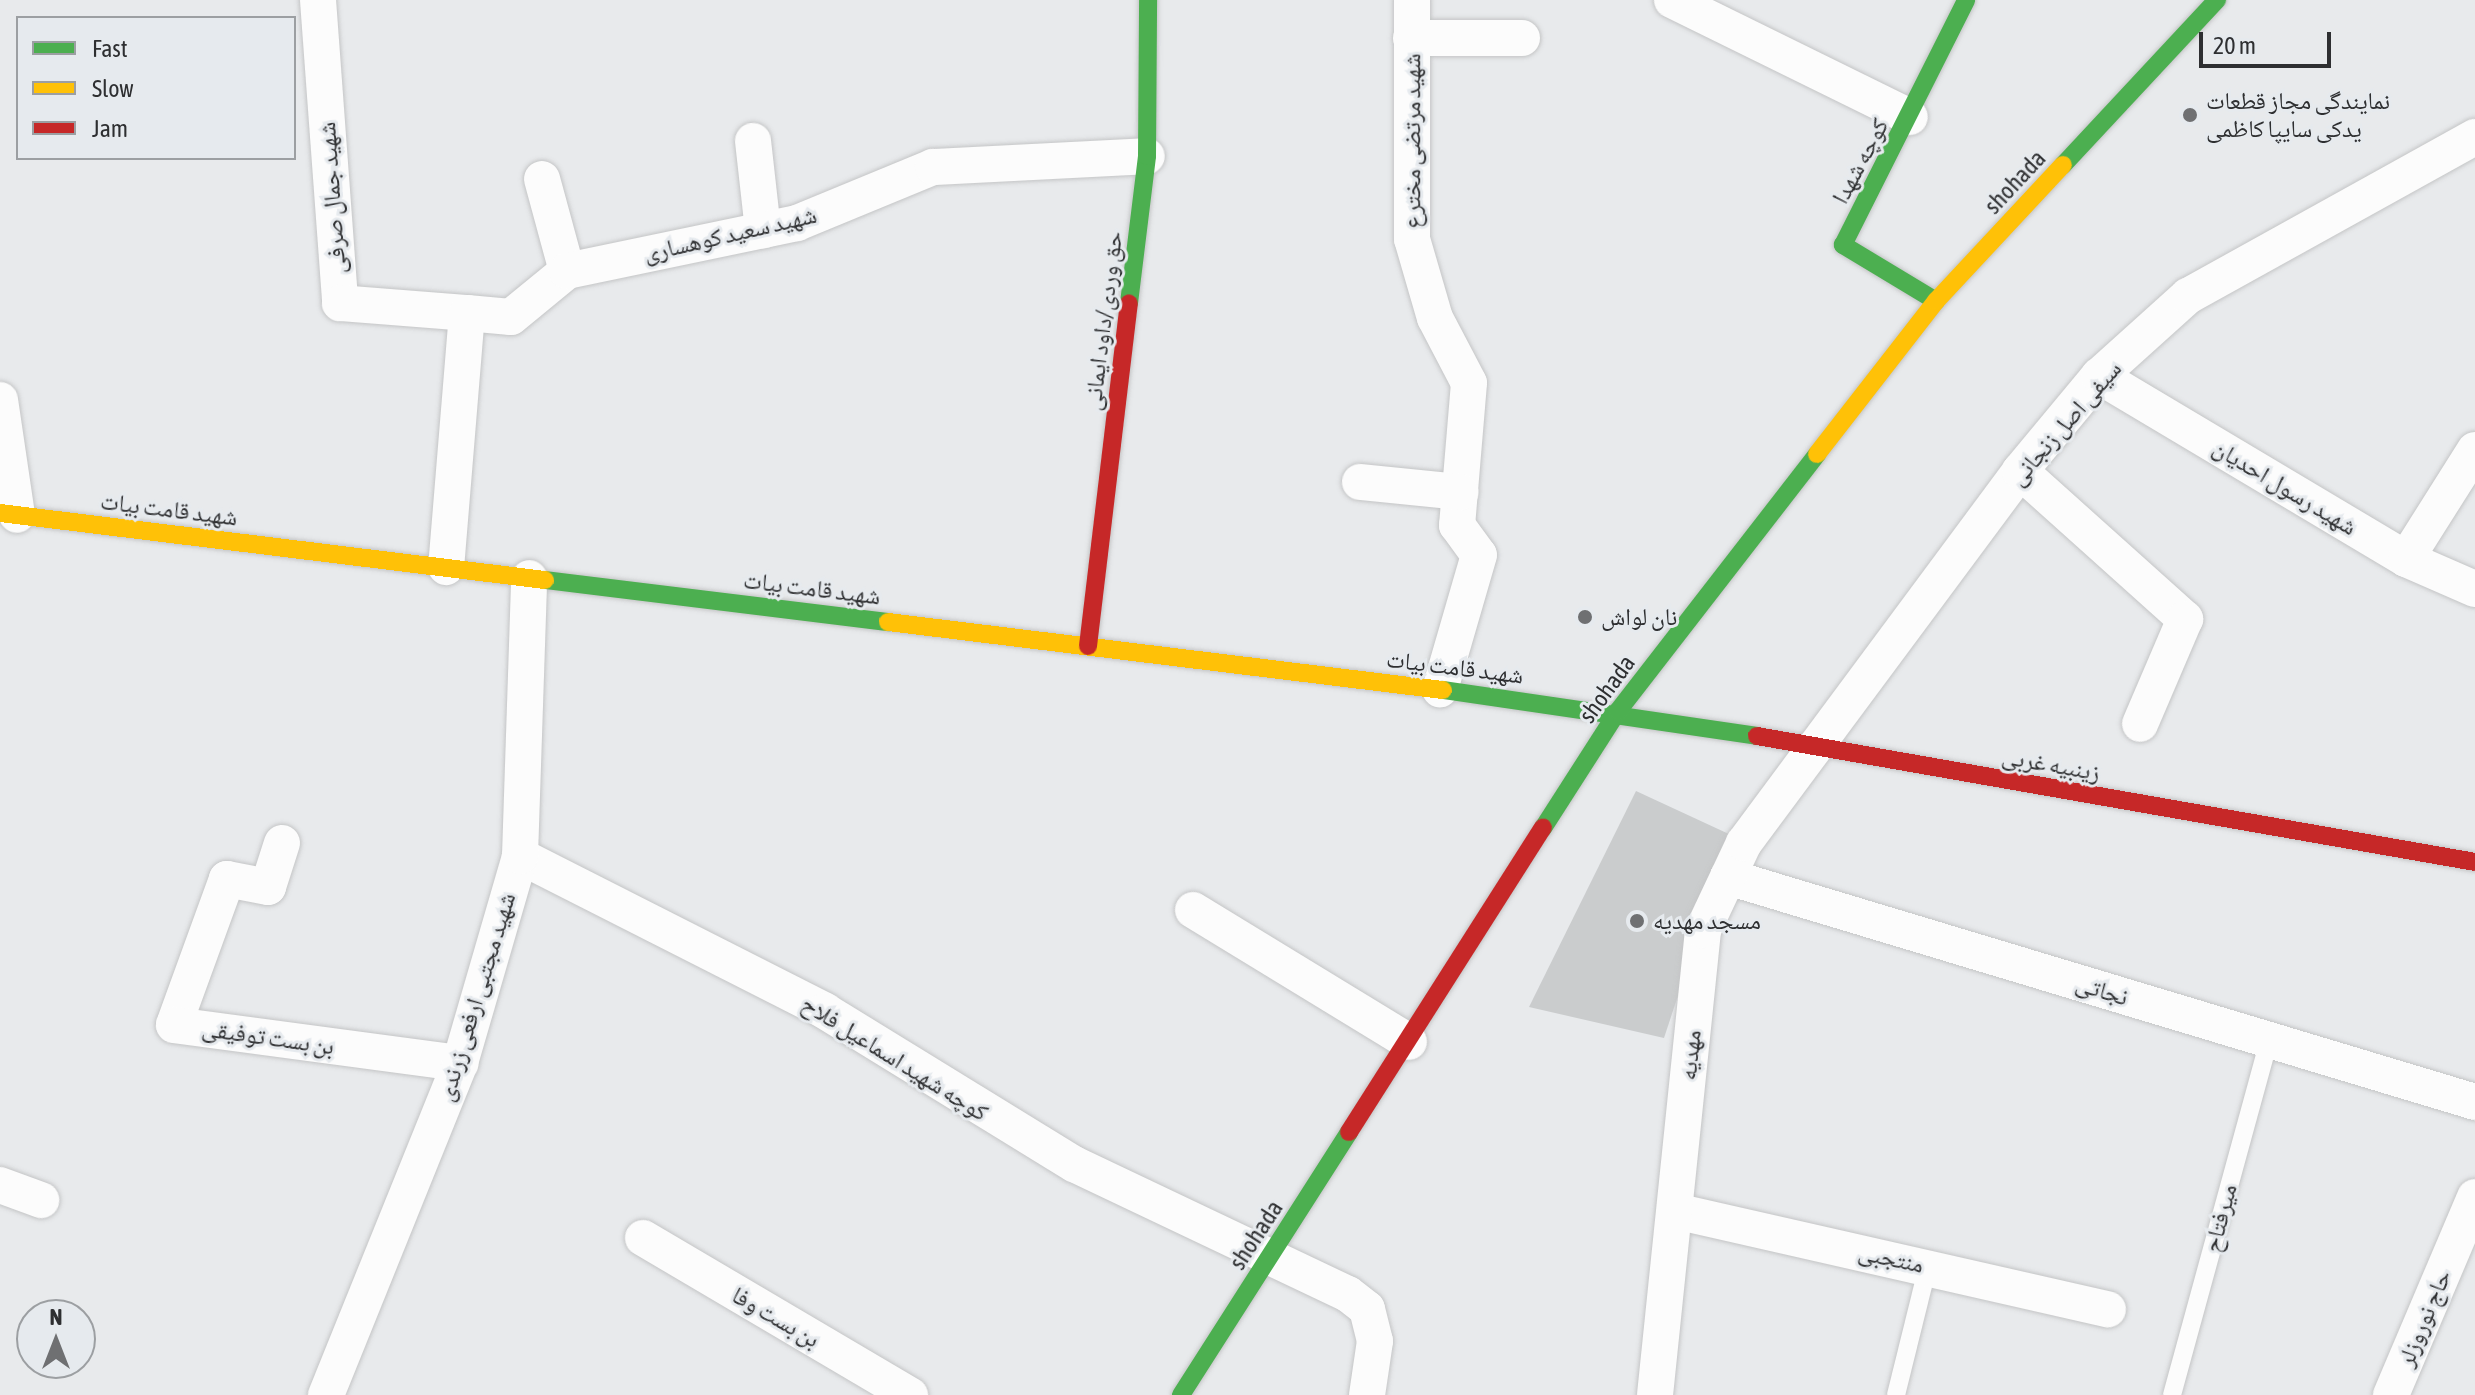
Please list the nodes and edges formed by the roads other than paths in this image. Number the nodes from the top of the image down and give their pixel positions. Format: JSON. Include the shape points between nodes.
{"nodes":[{"id":1,"x":318,"y":0,"type":"edge"},
{"id":2,"x":1148,"y":0,"type":"edge"},
{"id":3,"x":1412,"y":0,"type":"edge"},
{"id":4,"x":1672,"y":0,"type":"edge"},
{"id":5,"x":1966,"y":0,"type":"edge"},
{"id":6,"x":2217,"y":0,"type":"edge"},
{"id":7,"x":1411,"y":38,"type":"junction"},
{"id":8,"x":1522,"y":38,"type":"dead end"},
{"id":9,"x":1910,"y":117,"type":"junction"},
{"id":10,"x":2475,"y":137,"type":"edge"},
{"id":11,"x":753,"y":141,"type":"dead end"},
{"id":12,"x":1147,"y":156,"type":"junction"},
{"id":13,"x":542,"y":179,"type":"dead end"},
{"id":14,"x":763,"y":230,"type":"junction"},
{"id":15,"x":567,"y":271,"type":"junction"},
{"id":16,"x":1936,"y":301,"type":"junction"},
{"id":17,"x":467,"y":313,"type":"junction"},
{"id":18,"x":2099,"y":376,"type":"junction"},
{"id":19,"x":0,"y":400,"type":"edge"},
{"id":20,"x":2475,"y":450,"type":"edge"},
{"id":21,"x":2020,"y":471,"type":"junction"},
{"id":22,"x":1360,"y":482,"type":"dead end"},
{"id":23,"x":1461,"y":492,"type":"junction"},
{"id":24,"x":9,"y":514,"type":"edge"},
{"id":25,"x":2406,"y":559,"type":"junction"},
{"id":26,"x":446,"y":567,"type":"junction"},
{"id":27,"x":529,"y":578,"type":"junction"},
{"id":28,"x":2475,"y":589,"type":"edge"},
{"id":29,"x":1088,"y":646,"type":"junction"},
{"id":30,"x":1440,"y":689,"type":"junction"},
{"id":31,"x":1618,"y":711,"type":"junction"},
{"id":32,"x":2140,"y":724,"type":"dead end"},
{"id":33,"x":1815,"y":747,"type":"junction"},
{"id":34,"x":282,"y":843,"type":"dead end"},
{"id":35,"x":520,"y":856,"type":"junction"},
{"id":36,"x":2475,"y":862,"type":"edge"},
{"id":37,"x":1728,"y":877,"type":"junction"},
{"id":38,"x":1193,"y":910,"type":"dead end"},
{"id":39,"x":2269,"y":1040,"type":"junction"},
{"id":40,"x":1409,"y":1042,"type":"junction"},
{"id":41,"x":460,"y":1063,"type":"junction"},
{"id":42,"x":2475,"y":1102,"type":"edge"},
{"id":43,"x":0,"y":1185,"type":"edge"},
{"id":44,"x":2475,"y":1197,"type":"edge"},
{"id":45,"x":41,"y":1200,"type":"dead end"},
{"id":46,"x":1675,"y":1211,"type":"junction"},
{"id":47,"x":643,"y":1238,"type":"dead end"},
{"id":48,"x":1270,"y":1259,"type":"junction"},
{"id":49,"x":1928,"y":1266,"type":"junction"},
{"id":50,"x":2108,"y":1309,"type":"dead end"},
{"id":51,"x":326,"y":1395,"type":"edge"},
{"id":52,"x":910,"y":1395,"type":"edge"},
{"id":53,"x":1181,"y":1395,"type":"edge"},
{"id":54,"x":1367,"y":1395,"type":"edge"},
{"id":55,"x":1655,"y":1395,"type":"edge"},
{"id":56,"x":1896,"y":1395,"type":"edge"},
{"id":57,"x":2172,"y":1395,"type":"edge"},
{"id":58,"x":2391,"y":1395,"type":"edge"}],
"edges":[{"from":1,"to":17,"type":"street","name":"شهید جمال صرفی","via":[[340,303]]},
{"from":2,"to":12,"type":"main road","name":"حق وردی/داود ایمانی"},
{"from":3,"to":7,"type":"street","name":"شهید مرتضی مخترع"},
{"from":4,"to":9,"type":"street"},
{"from":5,"to":9,"type":"main road","name":"کوچه شهدا"},
{"from":6,"to":16,"type":"main road","name":"shohada"},
{"from":7,"to":8,"type":"street"},
{"from":7,"to":23,"type":"street","name":"شهید مرتضی مخترع","via":[[1412,239],[1435,318],[1469,383]]},
{"from":9,"to":16,"type":"main road","name":"کوچه شهدا","via":[[1843,245]]},
{"from":10,"to":18,"type":"street","name":"سیفی اصل زنجانی","via":[[2188,296]]},
{"from":11,"to":14,"type":"street"},
{"from":12,"to":14,"type":"street","name":"شهید سعید کوهساری","via":[[933,167]]},
{"from":12,"to":29,"type":"main road","name":"حق وردی/داود ایمانی"},
{"from":13,"to":15,"type":"street"},
{"from":14,"to":15,"type":"street","name":"شهید سعید کوهساری"},
{"from":15,"to":17,"type":"street","name":"شهید سعید کوهساری","via":[[511,317]]},
{"from":16,"to":31,"type":"main road","name":"shohada"},
{"from":17,"to":26,"type":"street"},
{"from":18,"to":21,"type":"street","name":"سیفی اصل زنجانی"},
{"from":18,"to":25,"type":"street","name":"شهید رسول احدیان"},
{"from":19,"to":24,"type":"street"},
{"from":20,"to":25,"type":"street"},
{"from":21,"to":32,"type":"street","via":[[2185,619]]},
{"from":21,"to":33,"type":"street","name":"سیفی اصل زنجانی"},
{"from":22,"to":23,"type":"street"},
{"from":23,"to":30,"type":"street","name":"شهید مرتضی مخترع","via":[[1457,525],[1479,555]]},
{"from":24,"to":26,"type":"main road","name":"شهید قامت بیات"},
{"from":25,"to":28,"type":"street","name":"شهید رسول احدیان"},
{"from":26,"to":27,"type":"main road","name":"شهید قامت بیات"},
{"from":27,"to":29,"type":"main road","name":"شهید قامت بیات"},
{"from":27,"to":35,"type":"street","name":"شهید مجتبی ارفعی زرندی"},
{"from":29,"to":30,"type":"main road","name":"شهید قامت بیات"},
{"from":30,"to":31,"type":"main road","name":"شهید قامت بیات"},
{"from":31,"to":33,"type":"main road","name":"زینبیه غربی"},
{"from":31,"to":40,"type":"main road","name":"shohada"},
{"from":33,"to":36,"type":"main road","name":"زینبیه غربی"},
{"from":33,"to":37,"type":"street","name":"مهدیه","via":[[1744,843]]},
{"from":34,"to":41,"type":"street","name":"بن بست توفیقی","via":[[268,887],[227,879],[174,1025]]},
{"from":35,"to":41,"type":"street","name":"شهید مجتبی ارفعی زرندی"},
{"from":35,"to":48,"type":"street","name":"کوچه شهید اسماعیل فلاح","via":[[825,1011],[1074,1164]]},
{"from":37,"to":39,"type":"street","name":"نجاتی"},
{"from":37,"to":46,"type":"street","name":"مهدیه","via":[[1703,930]]},
{"from":38,"to":40,"type":"street"},
{"from":39,"to":42,"type":"street","name":"نجاتی"},
{"from":39,"to":57,"type":"lane","name":"میرفتاح"},
{"from":40,"to":48,"type":"main road","name":"shohada"},
{"from":41,"to":51,"type":"street","name":"شهید مجتبی ارفعی زرندی"},
{"from":43,"to":45,"type":"street"},
{"from":44,"to":58,"type":"street","name":"حاج نوروزلر"},
{"from":46,"to":49,"type":"street","name":"منتجبی"},
{"from":46,"to":55,"type":"street","name":"مهدیه"},
{"from":47,"to":52,"type":"street","name":"بن بست وفا"},
{"from":48,"to":53,"type":"main road","name":"shohada"},
{"from":48,"to":54,"type":"street","name":"کوچه شهید اسماعیل فلاح","via":[[1348,1294],[1367,1309],[1375,1341]]},
{"from":49,"to":50,"type":"street","name":"منتجبی"},
{"from":49,"to":56,"type":"lane"}]}
